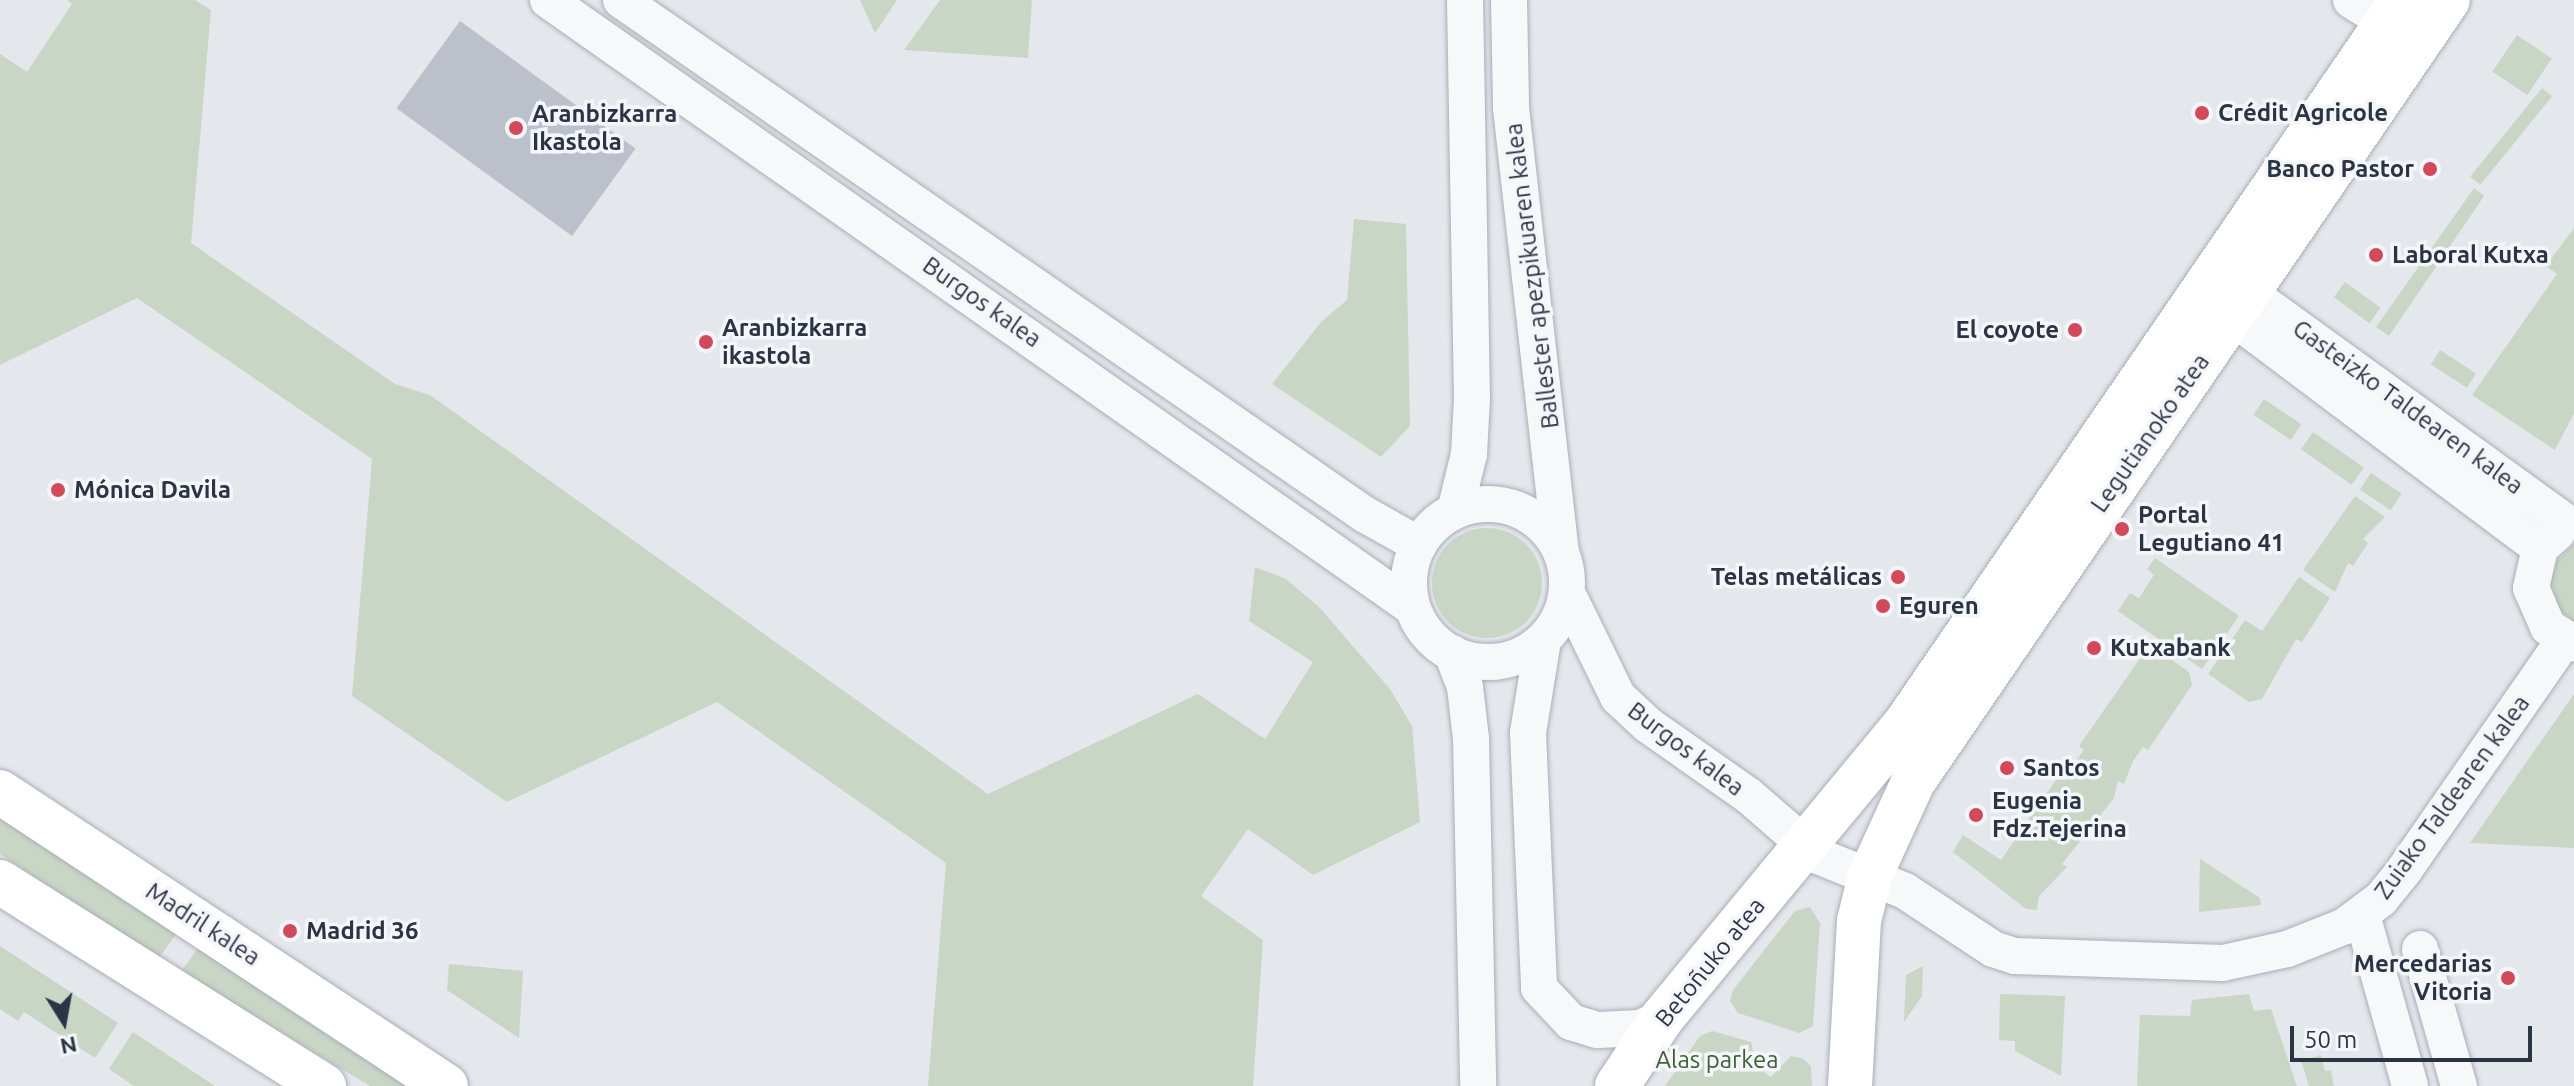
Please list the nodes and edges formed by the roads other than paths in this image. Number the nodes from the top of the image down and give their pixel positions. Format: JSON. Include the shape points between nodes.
{"nodes":[{"id":1,"x":548,"y":0,"type":"edge"},
{"id":2,"x":621,"y":0,"type":"edge"},
{"id":3,"x":1465,"y":0,"type":"edge"},
{"id":4,"x":1509,"y":0,"type":"edge"},
{"id":5,"x":2448,"y":0,"type":"edge"},
{"id":6,"x":2379,"y":7,"type":"edge"},
{"id":7,"x":2240,"y":304,"type":"junction"},
{"id":8,"x":1455,"y":511,"type":"junction"},
{"id":9,"x":2571,"y":522,"type":"edge"},
{"id":10,"x":1419,"y":545,"type":"junction"},
{"id":11,"x":2540,"y":548,"type":"junction"},
{"id":12,"x":1561,"y":551,"type":"junction"},
{"id":13,"x":1567,"y":593,"type":"junction"},
{"id":14,"x":1413,"y":608,"type":"junction"},
{"id":15,"x":1543,"y":640,"type":"junction"},
{"id":16,"x":2569,"y":642,"type":"edge"},
{"id":17,"x":1452,"y":653,"type":"junction"},
{"id":18,"x":0,"y":792,"type":"edge"},
{"id":19,"x":1809,"y":843,"type":"junction"},
{"id":20,"x":1870,"y":876,"type":"junction"},
{"id":21,"x":0,"y":882,"type":"edge"},
{"id":22,"x":2362,"y":915,"type":"junction"},
{"id":23,"x":2420,"y":949,"type":"dead end"},
{"id":24,"x":1662,"y":1018,"type":"junction"},
{"id":25,"x":405,"y":1057,"type":"junction"},
{"id":26,"x":324,"y":1086,"type":"edge"},
{"id":27,"x":446,"y":1086,"type":"edge"},
{"id":28,"x":472,"y":1086,"type":"edge"},
{"id":29,"x":1478,"y":1086,"type":"edge"},
{"id":30,"x":1617,"y":1086,"type":"edge"},
{"id":31,"x":1850,"y":1086,"type":"edge"},
{"id":32,"x":2410,"y":1086,"type":"edge"},
{"id":33,"x":2459,"y":1086,"type":"edge"}],
"edges":[{"from":1,"to":14,"type":"street","name":"Burgos kalea"},
{"from":2,"to":10,"type":"street","name":"Burgos kalea","via":[[1364,514]]},
{"from":3,"to":8,"type":"street","name":"Ballester apezpikuaren kalea","via":[[1472,399],[1469,454]]},
{"from":4,"to":12,"type":"street","name":"Ballester apezpikuaren kalea","via":[[1511,108]]},
{"from":5,"to":7,"type":"main road","name":"Legutianoko atea"},
{"from":6,"to":19,"type":"main road","name":"Legutianoko atea","via":[[1906,723]]},
{"from":7,"to":9,"type":"street","name":"Gasteizko Taldearen kalea"},
{"from":7,"to":11,"type":"street","name":"Gasteizko Taldearen kalea"},
{"from":7,"to":20,"type":"main road","name":"Legutianoko atea","via":[[1936,743]]},
{"from":8,"to":10,"type":"street"},
{"from":8,"to":12,"type":"street","via":[[1479,505],[1516,510],[1547,530]]},
{"from":9,"to":11,"type":"street"},
{"from":10,"to":14,"type":"street","via":[[1410,576]]},
{"from":11,"to":16,"type":"street","via":[[2532,567],[2537,609]]},
{"from":12,"to":13,"type":"street"},
{"from":13,"to":15,"type":"street"},
{"from":13,"to":19,"type":"street","name":"Burgos kalea","via":[[1618,697]]},
{"from":14,"to":17,"type":"street","via":[[1428,635]]},
{"from":15,"to":17,"type":"street","via":[[1500,661]]},
{"from":15,"to":24,"type":"street","via":[[1528,733],[1539,988],[1571,1022],[1598,1030],[1640,1028]]},
{"from":16,"to":22,"type":"street","name":"Zuiako Taldearen kalea","via":[[2405,869]]},
{"from":17,"to":29,"type":"street","via":[[1465,687],[1471,739]]},
{"from":18,"to":25,"type":"main road","name":"Madril kalea"},
{"from":19,"to":20,"type":"street","name":"Burgos kalea","via":[[1818,856]]},
{"from":19,"to":24,"type":"main road","name":"Betoñuko atea"},
{"from":20,"to":22,"type":"street","name":"Zuiako Taldearen kalea","via":[[2015,956],[2223,963],[2314,940]]},
{"from":20,"to":31,"type":"main road","name":"Legutianoko atea","via":[[1859,921]]},
{"from":21,"to":26,"type":"main road"},
{"from":22,"to":32,"type":"street","via":[[2366,948]]},
{"from":23,"to":33,"type":"street"},
{"from":24,"to":30,"type":"main road","name":"Betoñuko atea"},
{"from":25,"to":27,"type":"main road","name":"Madril kalea"},
{"from":25,"to":28,"type":"street","name":"Madril kalea"}]}
